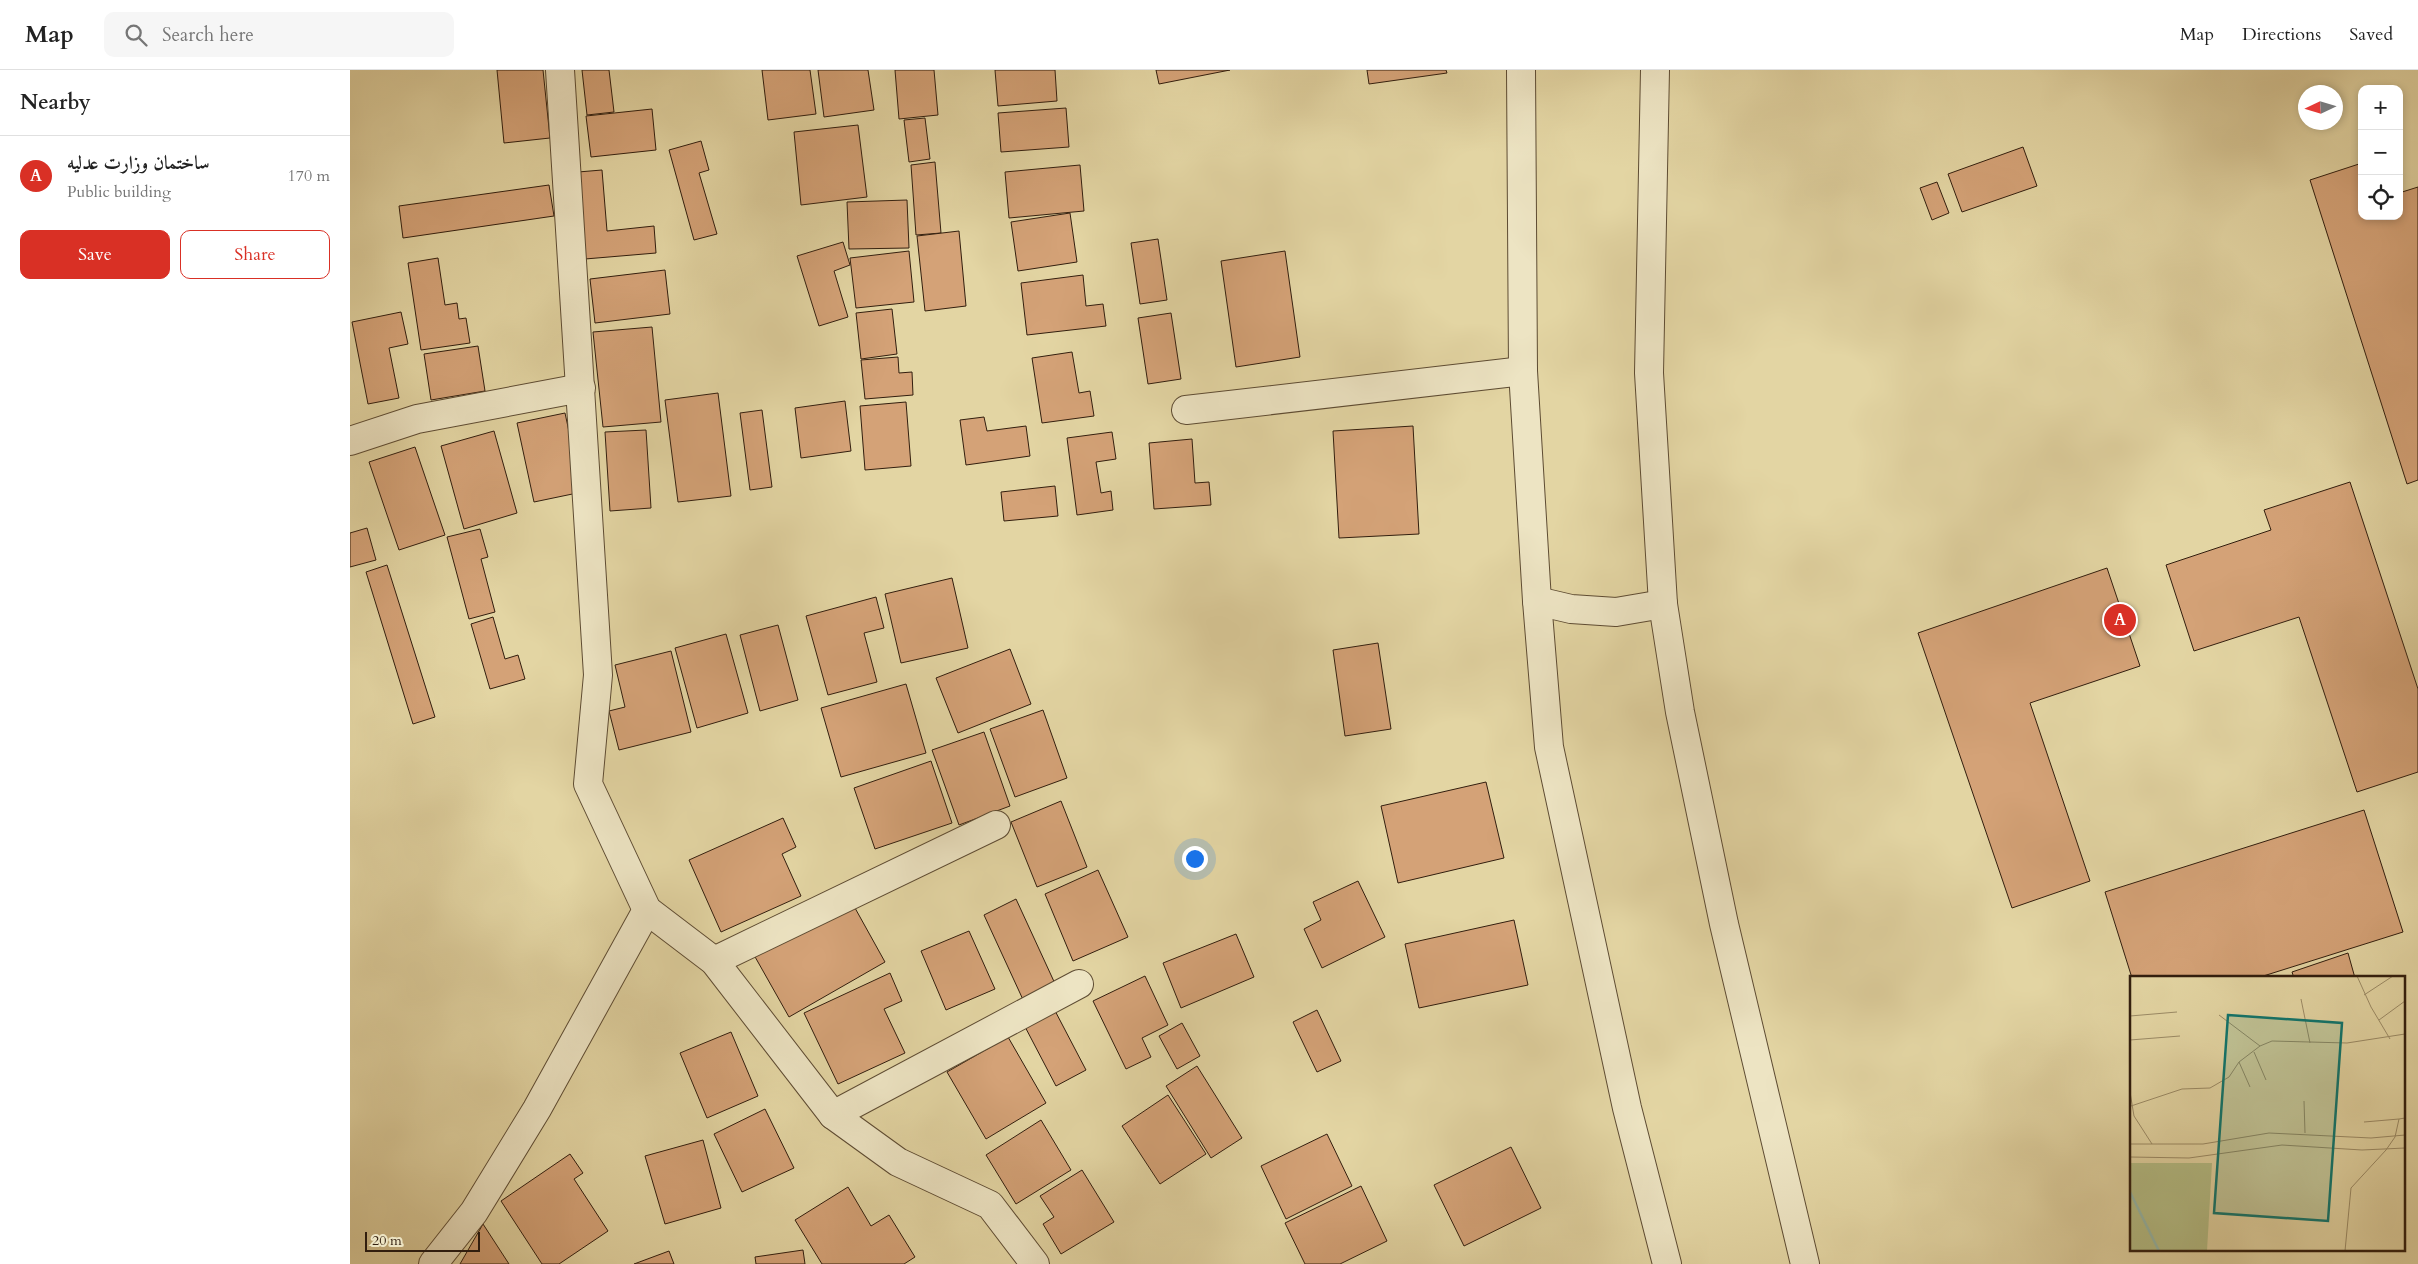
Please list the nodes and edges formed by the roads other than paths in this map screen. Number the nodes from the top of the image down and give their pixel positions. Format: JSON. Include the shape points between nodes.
{"nodes":[{"id":1,"x":560,"y":70,"type":"edge"},
{"id":2,"x":1521,"y":70,"type":"edge"},
{"id":3,"x":1656,"y":70,"type":"edge"},
{"id":4,"x":1523,"y":371,"type":"junction"},
{"id":5,"x":581,"y":388,"type":"junction"},
{"id":6,"x":1186,"y":410,"type":"dead end"},
{"id":7,"x":350,"y":441,"type":"edge"},
{"id":8,"x":1537,"y":601,"type":"junction"},
{"id":9,"x":1663,"y":604,"type":"junction"},
{"id":10,"x":996,"y":825,"type":"dead end"},
{"id":11,"x":647,"y":910,"type":"junction"},
{"id":12,"x":714,"y":960,"type":"junction"},
{"id":13,"x":1080,"y":984,"type":"dead end"},
{"id":14,"x":833,"y":1115,"type":"junction"},
{"id":15,"x":433,"y":1264,"type":"edge"},
{"id":16,"x":1036,"y":1264,"type":"edge"},
{"id":17,"x":1667,"y":1264,"type":"edge"},
{"id":18,"x":1805,"y":1264,"type":"edge"}],
"edges":[{"from":1,"to":5,"type":"street"},
{"from":2,"to":4,"type":"street"},
{"from":3,"to":9,"type":"street","via":[[1649,373]]},
{"from":4,"to":6,"type":"street"},
{"from":4,"to":8,"type":"street"},
{"from":5,"to":7,"type":"street","via":[[417,419]]},
{"from":5,"to":11,"type":"street","via":[[598,676],[588,784]]},
{"from":8,"to":9,"type":"street","via":[[1571,609],[1616,612]]},
{"from":8,"to":17,"type":"street","via":[[1549,747],[1628,1108]]},
{"from":9,"to":18,"type":"street","via":[[1680,712],[1724,924]]},
{"from":10,"to":12,"type":"street"},
{"from":11,"to":12,"type":"street"},
{"from":11,"to":15,"type":"street","via":[[532,1117],[474,1212]]},
{"from":12,"to":14,"type":"street"},
{"from":13,"to":14,"type":"street"},
{"from":14,"to":16,"type":"street","via":[[898,1162],[990,1205]]}]}
